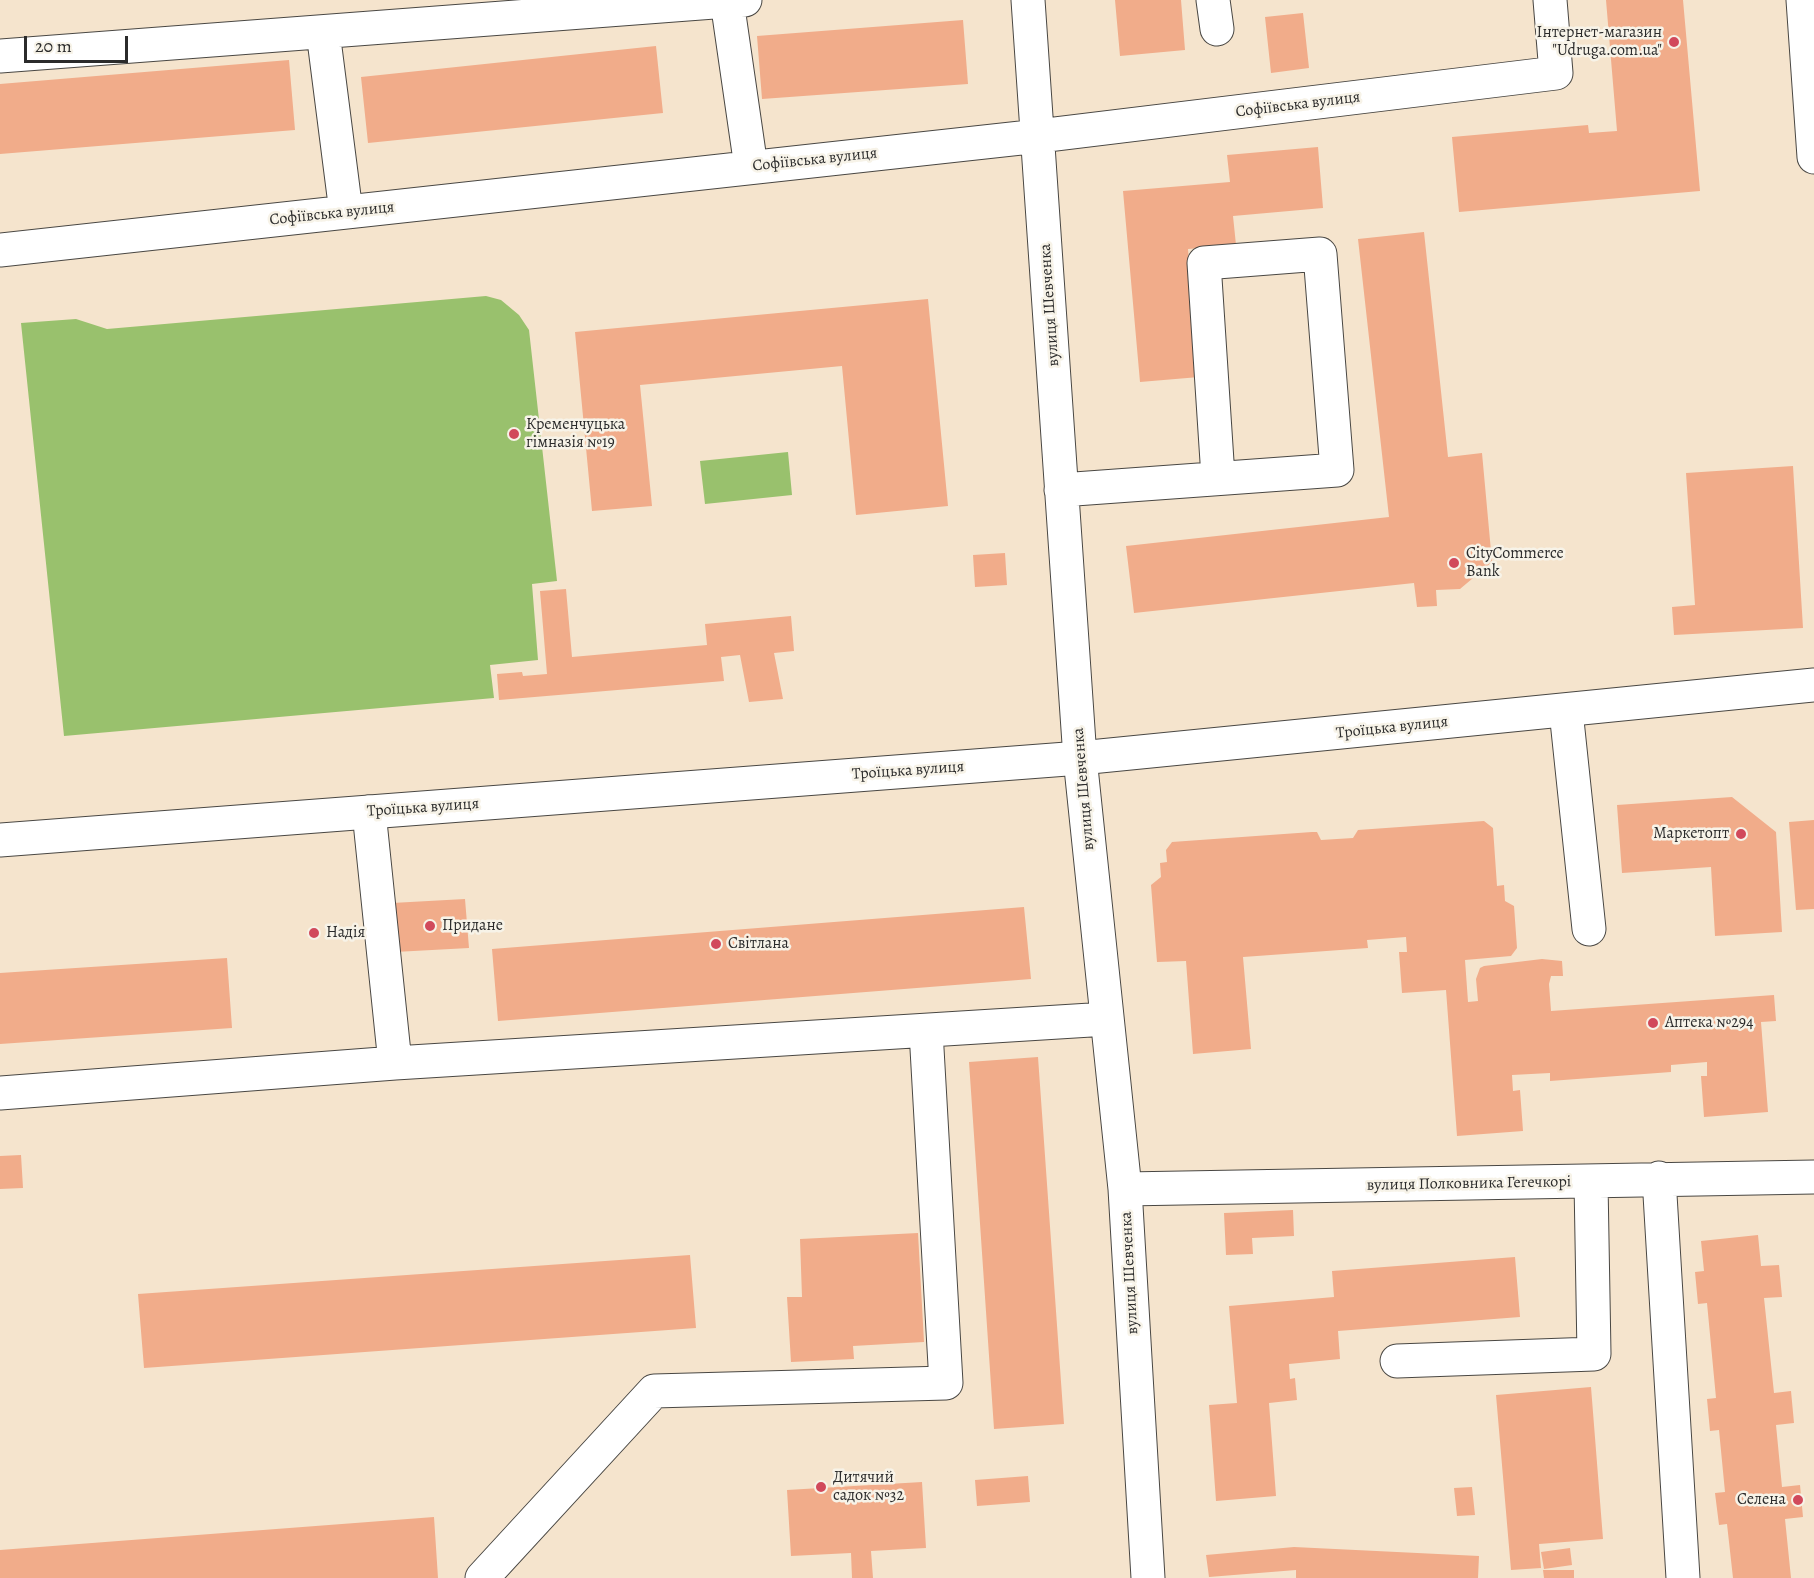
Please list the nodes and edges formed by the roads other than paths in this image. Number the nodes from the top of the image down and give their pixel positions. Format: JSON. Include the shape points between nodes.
{"nodes":[{"id":1,"x":1028,"y":0,"type":"edge"},
{"id":2,"x":1550,"y":0,"type":"edge"},
{"id":3,"x":1803,"y":0,"type":"edge"},
{"id":4,"x":736,"y":1,"type":"edge"},
{"id":5,"x":323,"y":32,"type":"junction"},
{"id":6,"x":0,"y":56,"type":"edge"},
{"id":7,"x":1810,"y":70,"type":"edge"},
{"id":8,"x":1039,"y":136,"type":"junction"},
{"id":9,"x":1814,"y":157,"type":"edge"},
{"id":10,"x":751,"y":167,"type":"junction"},
{"id":11,"x":346,"y":212,"type":"junction"},
{"id":12,"x":0,"y":250,"type":"edge"},
{"id":13,"x":1218,"y":477,"type":"junction"},
{"id":14,"x":1061,"y":490,"type":"junction"},
{"id":15,"x":1814,"y":685,"type":"edge"},
{"id":16,"x":1566,"y":711,"type":"junction"},
{"id":17,"x":1080,"y":758,"type":"junction"},
{"id":18,"x":369,"y":812,"type":"junction"},
{"id":19,"x":0,"y":840,"type":"edge"},
{"id":20,"x":1589,"y":929,"type":"dead end"},
{"id":21,"x":1107,"y":1019,"type":"junction"},
{"id":22,"x":926,"y":1031,"type":"junction"},
{"id":23,"x":394,"y":1063,"type":"junction"},
{"id":24,"x":0,"y":1093,"type":"edge"},
{"id":25,"x":1814,"y":1177,"type":"edge"},
{"id":26,"x":1659,"y":1178,"type":"junction"},
{"id":27,"x":1591,"y":1182,"type":"junction"},
{"id":28,"x":1125,"y":1189,"type":"junction"},
{"id":29,"x":1397,"y":1361,"type":"dead end"},
{"id":30,"x":482,"y":1578,"type":"edge"},
{"id":31,"x":1148,"y":1578,"type":"edge"},
{"id":32,"x":1683,"y":1578,"type":"edge"}],
"edges":[{"from":1,"to":8,"type":"street","name":"вулиця Шевченка"},
{"from":2,"to":8,"type":"street","name":"Софіївська вулиця","via":[[1556,73]]},
{"from":3,"to":7,"type":"street"},
{"from":4,"to":5,"type":"street"},
{"from":4,"to":10,"type":"street"},
{"from":5,"to":6,"type":"street"},
{"from":5,"to":11,"type":"street"},
{"from":7,"to":9,"type":"street"},
{"from":8,"to":10,"type":"street","name":"Софіївська вулиця"},
{"from":8,"to":14,"type":"street","name":"вулиця Шевченка"},
{"from":10,"to":11,"type":"street","name":"Софіївська вулиця"},
{"from":11,"to":12,"type":"street","name":"Софіївська вулиця"},
{"from":13,"to":13,"type":"street","via":[[1337,470],[1320,254],[1204,263]]},
{"from":13,"to":14,"type":"street"},
{"from":14,"to":17,"type":"street","name":"вулиця Шевченка"},
{"from":15,"to":16,"type":"street","name":"Троїцька вулиця"},
{"from":16,"to":17,"type":"street","name":"Троїцька вулиця"},
{"from":16,"to":20,"type":"street"},
{"from":17,"to":18,"type":"street","name":"Троїцька вулиця"},
{"from":17,"to":21,"type":"street","name":"вулиця Шевченка"},
{"from":18,"to":19,"type":"street","name":"Троїцька вулиця"},
{"from":18,"to":23,"type":"street"},
{"from":21,"to":22,"type":"street"},
{"from":21,"to":28,"type":"street","name":"вулиця Шевченка"},
{"from":22,"to":23,"type":"street"},
{"from":22,"to":30,"type":"street","via":[[946,1383],[654,1391]]},
{"from":23,"to":24,"type":"street"},
{"from":25,"to":26,"type":"street","name":"вулиця Полковника Гегечкорі"},
{"from":26,"to":27,"type":"street","name":"вулиця Полковника Гегечкорі"},
{"from":26,"to":32,"type":"street"},
{"from":27,"to":28,"type":"street","name":"вулиця Полковника Гегечкорі"},
{"from":27,"to":29,"type":"street","via":[[1594,1354]]},
{"from":28,"to":31,"type":"street","name":"вулиця Шевченка"}]}
